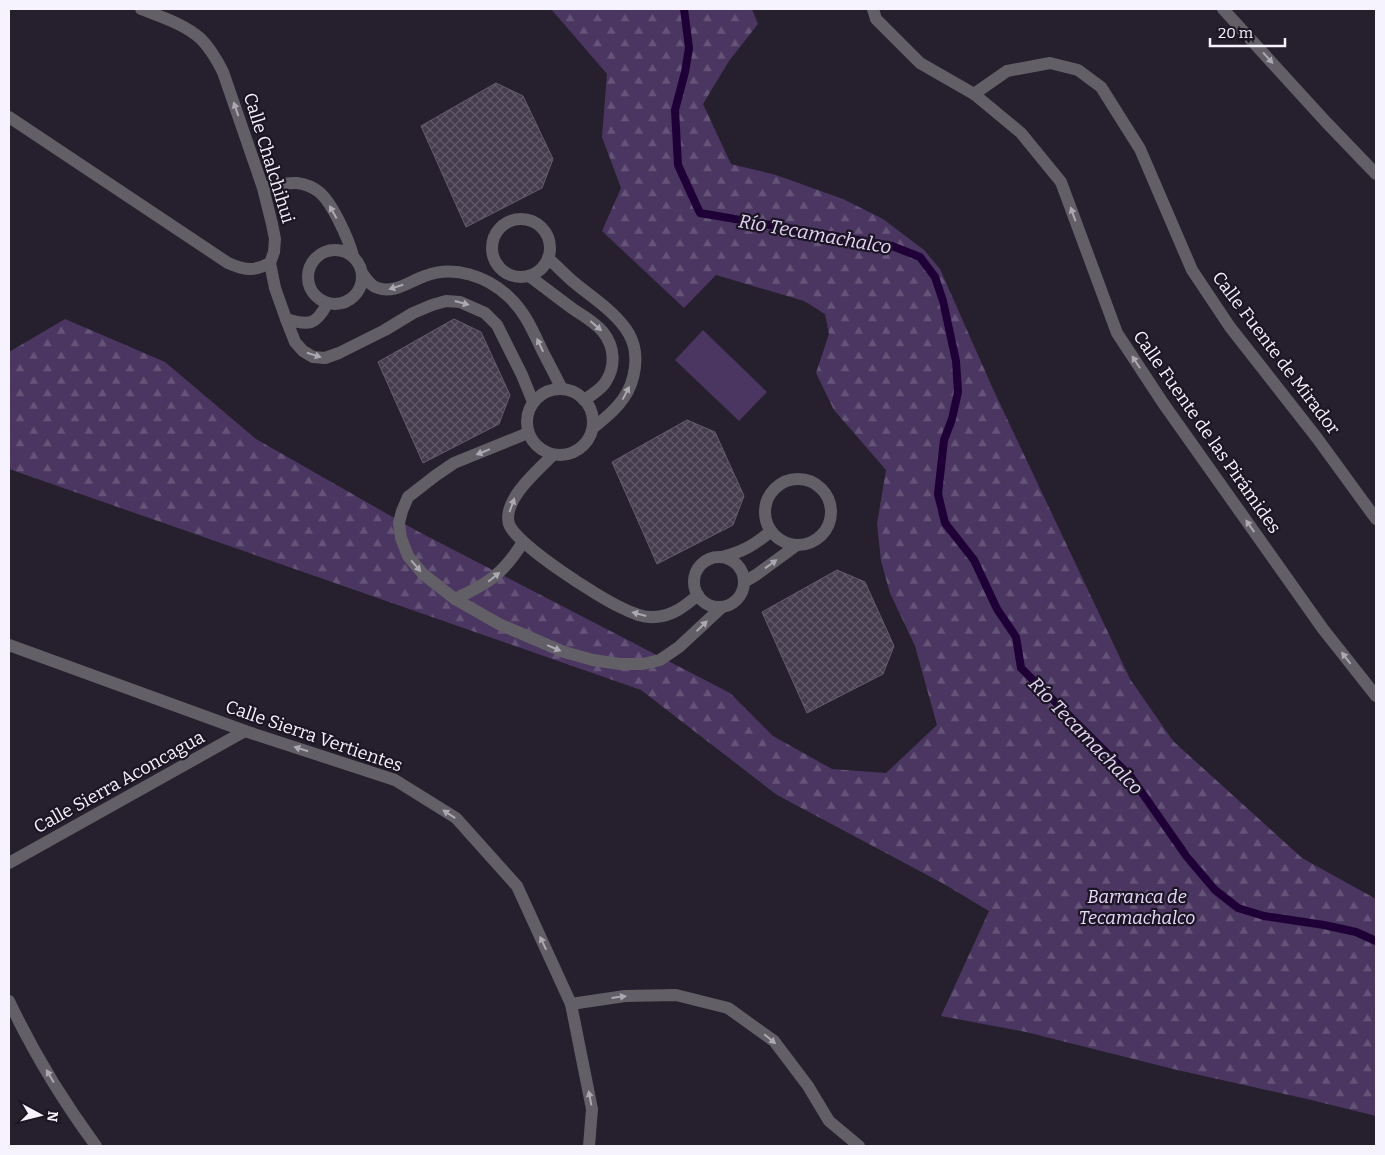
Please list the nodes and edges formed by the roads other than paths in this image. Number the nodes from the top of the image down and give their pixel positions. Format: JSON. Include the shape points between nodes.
{"nodes":[{"id":1,"x":142,"y":9,"type":"edge"},
{"id":2,"x":873,"y":9,"type":"edge"},
{"id":3,"x":1223,"y":9,"type":"edge"},
{"id":4,"x":974,"y":94,"type":"junction"},
{"id":5,"x":9,"y":117,"type":"edge"},
{"id":6,"x":1376,"y":174,"type":"edge"},
{"id":7,"x":263,"y":188,"type":"junction"},
{"id":8,"x":353,"y":256,"type":"junction"},
{"id":9,"x":548,"y":258,"type":"junction"},
{"id":10,"x":270,"y":264,"type":"junction"},
{"id":11,"x":362,"y":273,"type":"junction"},
{"id":12,"x":529,"y":276,"type":"junction"},
{"id":13,"x":327,"y":304,"type":"junction"},
{"id":14,"x":286,"y":319,"type":"junction"},
{"id":15,"x":562,"y":389,"type":"junction"},
{"id":16,"x":584,"y":400,"type":"junction"},
{"id":17,"x":533,"y":402,"type":"junction"},
{"id":18,"x":593,"y":428,"type":"junction"},
{"id":19,"x":528,"y":433,"type":"junction"},
{"id":20,"x":553,"y":455,"type":"junction"},
{"id":21,"x":1376,"y":519,"type":"edge"},
{"id":22,"x":771,"y":531,"type":"junction"},
{"id":23,"x":523,"y":542,"type":"junction"},
{"id":24,"x":797,"y":545,"type":"junction"},
{"id":25,"x":722,"y":557,"type":"junction"},
{"id":26,"x":744,"y":582,"type":"junction"},
{"id":27,"x":698,"y":595,"type":"junction"},
{"id":28,"x":455,"y":598,"type":"junction"},
{"id":29,"x":722,"y":607,"type":"junction"},
{"id":30,"x":9,"y":645,"type":"edge"},
{"id":31,"x":1376,"y":696,"type":"edge"},
{"id":32,"x":246,"y":731,"type":"junction"},
{"id":33,"x":9,"y":863,"type":"edge"},
{"id":34,"x":9,"y":1001,"type":"edge"},
{"id":35,"x":571,"y":1004,"type":"junction"},
{"id":36,"x":96,"y":1146,"type":"edge"},
{"id":37,"x":589,"y":1146,"type":"edge"},
{"id":38,"x":859,"y":1146,"type":"edge"}],
"edges":[{"from":7,"to":1,"type":"street","name":"Calle Chalchihui","one_way":true,"via":[[214,54],[191,31]]},
{"from":2,"to":4,"type":"street","name":"Calle Fuente de las Pirámides","via":[[876,19],[920,63]]},
{"from":3,"to":6,"type":"street","one_way":true},
{"from":4,"to":21,"type":"street","name":"Calle Fuente de Mirador","via":[[1007,71],[1050,63],[1078,70],[1101,88],[1140,149],[1192,270],[1230,327]]},
{"from":31,"to":4,"type":"street","name":"Calle Fuente de las Pirámides","one_way":true,"via":[[1323,629],[1117,333],[1062,182],[1021,133]]},
{"from":5,"to":10,"type":"street","via":[[228,263],[248,270]]},
{"from":8,"to":7,"type":"street","one_way":true,"via":[[329,204],[319,192],[299,183]]},
{"from":7,"to":10,"type":"street","name":"Calle Chalchihui","via":[[275,239]]},
{"from":8,"to":11,"type":"street"},
{"from":8,"to":13,"type":"street","via":[[344,250],[332,249],[322,252],[308,268],[310,290]]},
{"from":9,"to":12,"type":"street","via":[[541,269]]},
{"from":9,"to":12,"type":"street","via":[[548,236],[541,226],[521,218],[500,226],[491,246],[493,257],[508,274]]},
{"from":18,"to":9,"type":"street","one_way":true,"via":[[624,398],[635,367],[635,349],[619,321]]},
{"from":10,"to":14,"type":"street"},
{"from":11,"to":13,"type":"street","via":[[362,284],[356,294],[348,301]]},
{"from":15,"to":11,"type":"street","one_way":true,"via":[[530,324],[514,302],[492,284],[470,274],[439,272],[388,290],[372,286]]},
{"from":12,"to":16,"type":"street","one_way":true,"via":[[592,322],[610,343],[613,354],[610,374],[605,384]]},
{"from":13,"to":14,"type":"street","via":[[314,321]]},
{"from":14,"to":17,"type":"street","one_way":true,"via":[[295,342],[303,351],[313,357],[325,358],[339,354],[432,305],[460,302],[485,313],[498,324]]},
{"from":15,"to":16,"type":"street","via":[[577,393]]},
{"from":15,"to":17,"type":"street","via":[[541,394]]},
{"from":16,"to":18,"type":"street","via":[[593,417]]},
{"from":17,"to":19,"type":"street","via":[[526,422]]},
{"from":18,"to":20,"type":"street","via":[[586,443],[574,453]]},
{"from":19,"to":20,"type":"street","via":[[542,452]]},
{"from":19,"to":28,"type":"street","one_way":true,"via":[[454,463],[408,497],[399,523],[400,538],[408,556],[424,574]]},
{"from":23,"to":20,"type":"street","one_way":true,"via":[[509,524],[509,509],[517,493]]},
{"from":22,"to":24,"type":"street","via":[[787,543]]},
{"from":22,"to":24,"type":"street","via":[[765,511],[771,492],[788,480],[808,480],[824,492],[829,502],[829,522],[816,539]]},
{"from":22,"to":25,"type":"street","via":[[738,553]]},
{"from":27,"to":23,"type":"street","one_way":true,"via":[[681,610],[666,616],[639,616],[594,593]]},
{"from":28,"to":23,"type":"street","one_way":true,"via":[[479,588],[496,576],[512,560]]},
{"from":26,"to":24,"type":"street","one_way":true},
{"from":25,"to":26,"type":"street","via":[[740,568]]},
{"from":25,"to":27,"type":"street","via":[[707,561],[696,572],[694,580]]},
{"from":26,"to":29,"type":"street","via":[[740,596]]},
{"from":27,"to":29,"type":"street","via":[[704,602]]},
{"from":28,"to":29,"type":"street","one_way":true,"via":[[499,624],[564,652],[620,664],[660,660]]},
{"from":30,"to":32,"type":"street","name":"Calle Sierra Vertientes"},
{"from":32,"to":33,"type":"street","name":"Calle Sierra Aconcagua"},
{"from":35,"to":32,"type":"street","name":"Calle Sierra Vertientes","one_way":true,"via":[[516,886],[456,818],[395,780]]},
{"from":36,"to":34,"type":"street","one_way":true,"via":[[24,1033]]},
{"from":37,"to":35,"type":"street","name":"Calle Sierra Vertientes","one_way":true,"via":[[592,1110]]},
{"from":35,"to":38,"type":"street","one_way":true,"via":[[625,996],[676,995],[728,1008],[774,1041],[808,1086],[829,1121]]}]}
